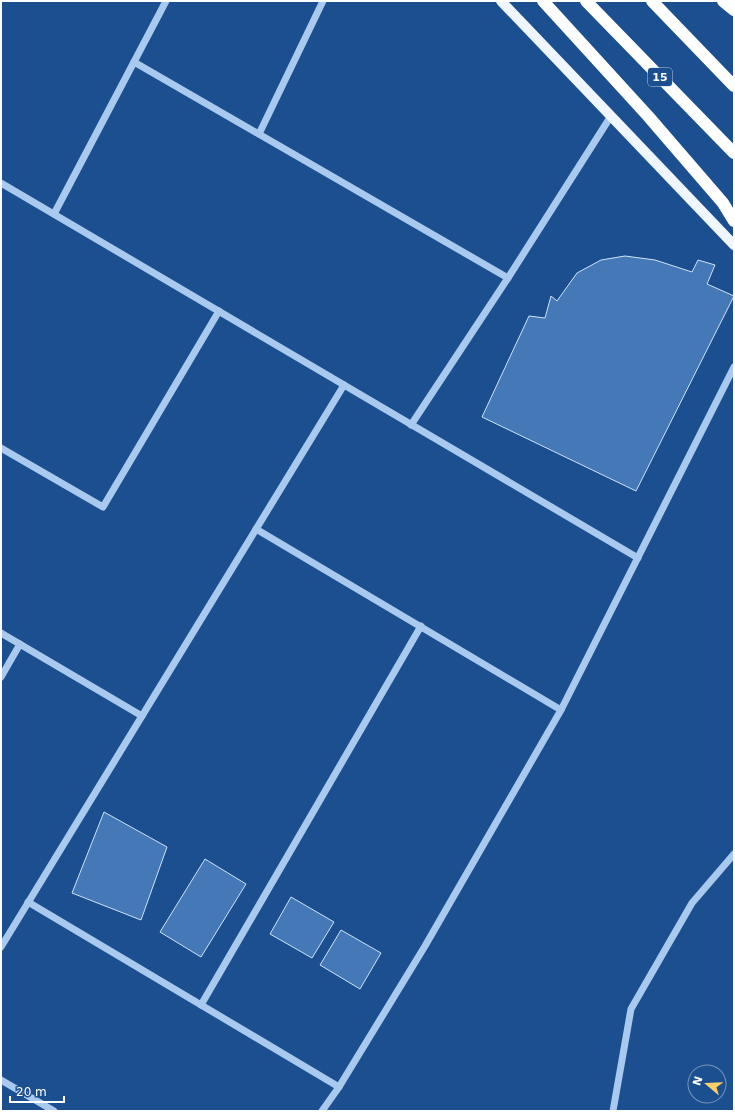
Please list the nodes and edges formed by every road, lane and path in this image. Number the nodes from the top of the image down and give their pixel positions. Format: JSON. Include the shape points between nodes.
{"nodes":[{"id":1,"x":166,"y":1,"type":"edge"},
{"id":2,"x":323,"y":1,"type":"edge"},
{"id":3,"x":501,"y":1,"type":"edge"},
{"id":4,"x":543,"y":1,"type":"edge"},
{"id":5,"x":586,"y":1,"type":"edge"},
{"id":6,"x":652,"y":1,"type":"edge"},
{"id":7,"x":723,"y":1,"type":"edge"},
{"id":8,"x":734,"y":10,"type":"edge"},
{"id":9,"x":134,"y":62,"type":"junction"},
{"id":10,"x":734,"y":86,"type":"edge"},
{"id":11,"x":611,"y":116,"type":"junction"},
{"id":12,"x":259,"y":134,"type":"junction"},
{"id":13,"x":734,"y":153,"type":"edge"},
{"id":14,"x":1,"y":183,"type":"edge"},
{"id":15,"x":54,"y":214,"type":"junction"},
{"id":16,"x":734,"y":221,"type":"edge"},
{"id":17,"x":734,"y":245,"type":"edge"},
{"id":18,"x":508,"y":278,"type":"junction"},
{"id":19,"x":219,"y":311,"type":"junction"},
{"id":20,"x":734,"y":367,"type":"edge"},
{"id":21,"x":344,"y":385,"type":"junction"},
{"id":22,"x":411,"y":425,"type":"junction"},
{"id":23,"x":1,"y":448,"type":"edge"},
{"id":24,"x":256,"y":529,"type":"junction"},
{"id":25,"x":638,"y":558,"type":"junction"},
{"id":26,"x":421,"y":626,"type":"junction"},
{"id":27,"x":1,"y":633,"type":"edge"},
{"id":28,"x":20,"y":644,"type":"junction"},
{"id":29,"x":1,"y":677,"type":"edge"},
{"id":30,"x":561,"y":710,"type":"junction"},
{"id":31,"x":142,"y":716,"type":"junction"},
{"id":32,"x":734,"y":854,"type":"edge"},
{"id":33,"x":28,"y":902,"type":"junction"},
{"id":34,"x":1,"y":947,"type":"edge"},
{"id":35,"x":201,"y":1005,"type":"junction"},
{"id":36,"x":1,"y":1080,"type":"edge"},
{"id":37,"x":339,"y":1087,"type":"junction"},
{"id":38,"x":54,"y":1111,"type":"edge"},
{"id":39,"x":322,"y":1111,"type":"edge"},
{"id":40,"x":613,"y":1111,"type":"edge"}],
"edges":[{"from":1,"to":9,"type":"street"},
{"from":2,"to":12,"type":"street"},
{"from":3,"to":11,"type":"main road"},
{"from":4,"to":16,"type":"highway","via":[[648,116],[723,203]]},
{"from":5,"to":13,"type":"highway","number":"15"},
{"from":6,"to":10,"type":"highway"},
{"from":7,"to":8,"type":"highway"},
{"from":9,"to":12,"type":"street"},
{"from":9,"to":15,"type":"street"},
{"from":11,"to":17,"type":"main road"},
{"from":11,"to":18,"type":"street"},
{"from":12,"to":18,"type":"street"},
{"from":14,"to":15,"type":"street"},
{"from":15,"to":19,"type":"street"},
{"from":18,"to":22,"type":"street"},
{"from":19,"to":21,"type":"street"},
{"from":19,"to":23,"type":"street","via":[[103,507]]},
{"from":20,"to":25,"type":"street"},
{"from":21,"to":22,"type":"street"},
{"from":21,"to":24,"type":"street"},
{"from":22,"to":25,"type":"street"},
{"from":24,"to":26,"type":"street"},
{"from":24,"to":31,"type":"street"},
{"from":25,"to":30,"type":"street"},
{"from":26,"to":30,"type":"street"},
{"from":26,"to":35,"type":"street"},
{"from":27,"to":28,"type":"street"},
{"from":28,"to":29,"type":"street"},
{"from":28,"to":31,"type":"street"},
{"from":30,"to":37,"type":"street","via":[[425,946]]},
{"from":31,"to":33,"type":"street"},
{"from":32,"to":40,"type":"street","via":[[692,903],[631,1010]]},
{"from":33,"to":34,"type":"street"},
{"from":33,"to":35,"type":"street"},
{"from":35,"to":37,"type":"street"},
{"from":36,"to":38,"type":"street"},
{"from":37,"to":39,"type":"street"}]}
